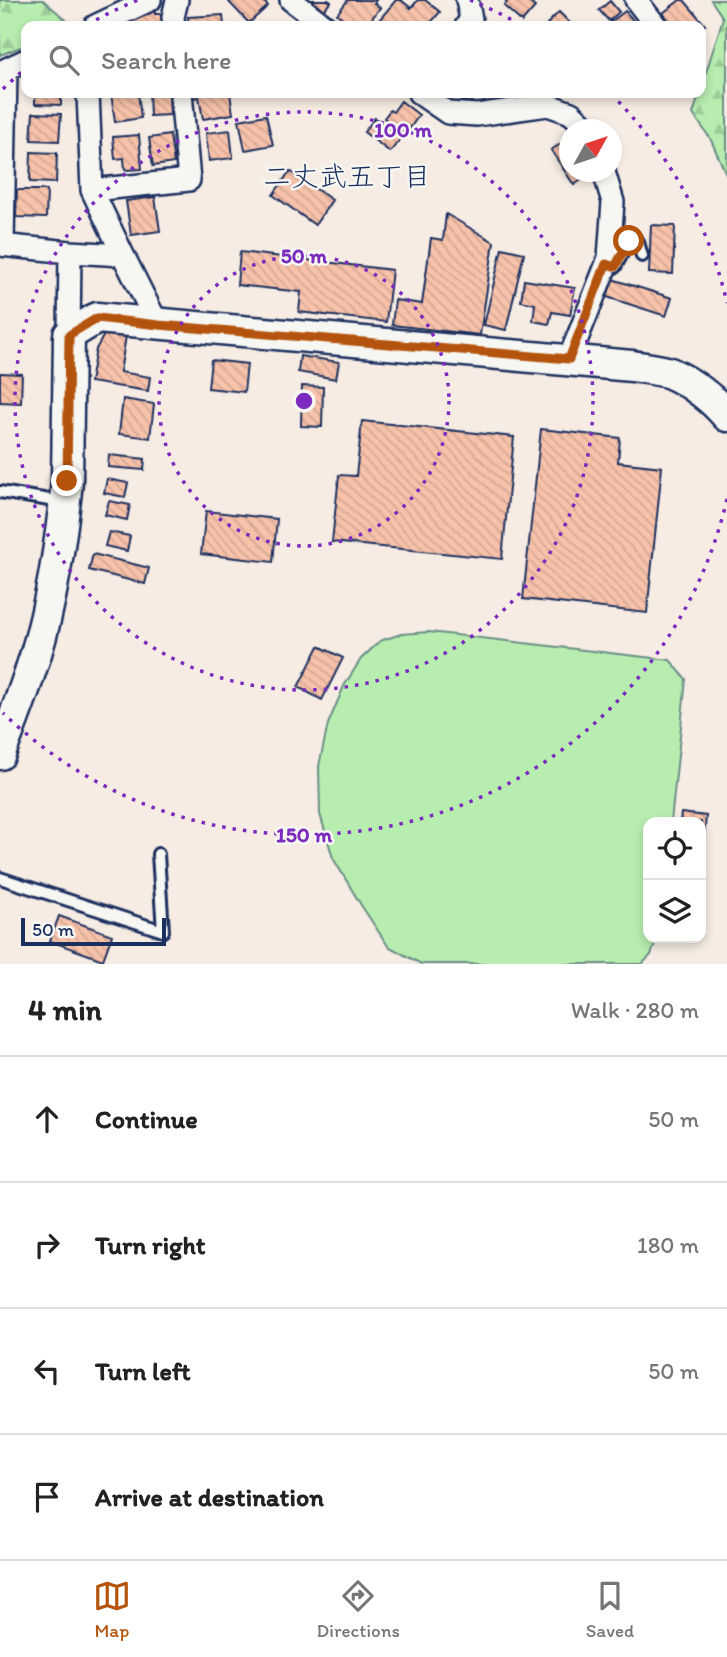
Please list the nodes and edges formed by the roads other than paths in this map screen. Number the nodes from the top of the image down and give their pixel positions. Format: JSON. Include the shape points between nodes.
{"nodes":[{"id":1,"x":150,"y":0,"type":"edge"},
{"id":2,"x":177,"y":0,"type":"edge"},
{"id":3,"x":291,"y":0,"type":"edge"},
{"id":4,"x":467,"y":0,"type":"edge"},
{"id":5,"x":636,"y":0,"type":"edge"},
{"id":6,"x":106,"y":21,"type":"edge"},
{"id":7,"x":173,"y":21,"type":"edge"},
{"id":8,"x":319,"y":21,"type":"edge"},
{"id":9,"x":470,"y":21,"type":"edge"},
{"id":10,"x":652,"y":21,"type":"edge"},
{"id":11,"x":21,"y":62,"type":"edge"},
{"id":12,"x":3,"y":71,"type":"edge"},
{"id":13,"x":88,"y":98,"type":"edge"},
{"id":14,"x":181,"y":98,"type":"edge"},
{"id":15,"x":426,"y":98,"type":"edge"},
{"id":16,"x":577,"y":119,"type":"edge"},
{"id":17,"x":607,"y":182,"type":"edge"},
{"id":18,"x":92,"y":190,"type":"junction"},
{"id":19,"x":1,"y":245,"type":"edge"},
{"id":20,"x":70,"y":252,"type":"junction"},
{"id":21,"x":123,"y":255,"type":"junction"},
{"id":22,"x":642,"y":256,"type":"dead end"},
{"id":23,"x":606,"y":264,"type":"junction"},
{"id":24,"x":159,"y":325,"type":"junction"},
{"id":25,"x":69,"y":335,"type":"junction"},
{"id":26,"x":569,"y":359,"type":"junction"},
{"id":27,"x":727,"y":416,"type":"edge"},
{"id":28,"x":0,"y":492,"type":"edge"},
{"id":29,"x":65,"y":503,"type":"junction"},
{"id":30,"x":0,"y":754,"type":"edge"},
{"id":31,"x":158,"y":854,"type":"dead end"},
{"id":32,"x":0,"y":878,"type":"edge"}],
"edges":[{"from":1,"to":6,"type":"street"},
{"from":2,"to":7,"type":"street"},
{"from":3,"to":8,"type":"street"},
{"from":4,"to":9,"type":"street"},
{"from":5,"to":10,"type":"street"},
{"from":11,"to":12,"type":"street"},
{"from":12,"to":19,"type":"street"},
{"from":13,"to":18,"type":"street"},
{"from":14,"to":18,"type":"street","via":[[189,180]]},
{"from":15,"to":16,"type":"street","via":[[448,113],[477,115],[548,105]]},
{"from":17,"to":23,"type":"street","via":[[613,202]]},
{"from":18,"to":21,"type":"street"},
{"from":19,"to":20,"type":"street"},
{"from":20,"to":21,"type":"street"},
{"from":20,"to":25,"type":"street"},
{"from":21,"to":24,"type":"street"},
{"from":22,"to":23,"type":"lane","via":[[638,242],[629,241],[615,267]]},
{"from":23,"to":26,"type":"street"},
{"from":24,"to":25,"type":"street","via":[[97,318]]},
{"from":24,"to":26,"type":"street"},
{"from":25,"to":29,"type":"street"},
{"from":26,"to":27,"type":"street","via":[[670,373]]},
{"from":28,"to":29,"type":"lane"},
{"from":29,"to":30,"type":"street","via":[[31,671]]},
{"from":31,"to":32,"type":"lane","via":[[163,931]]}]}
